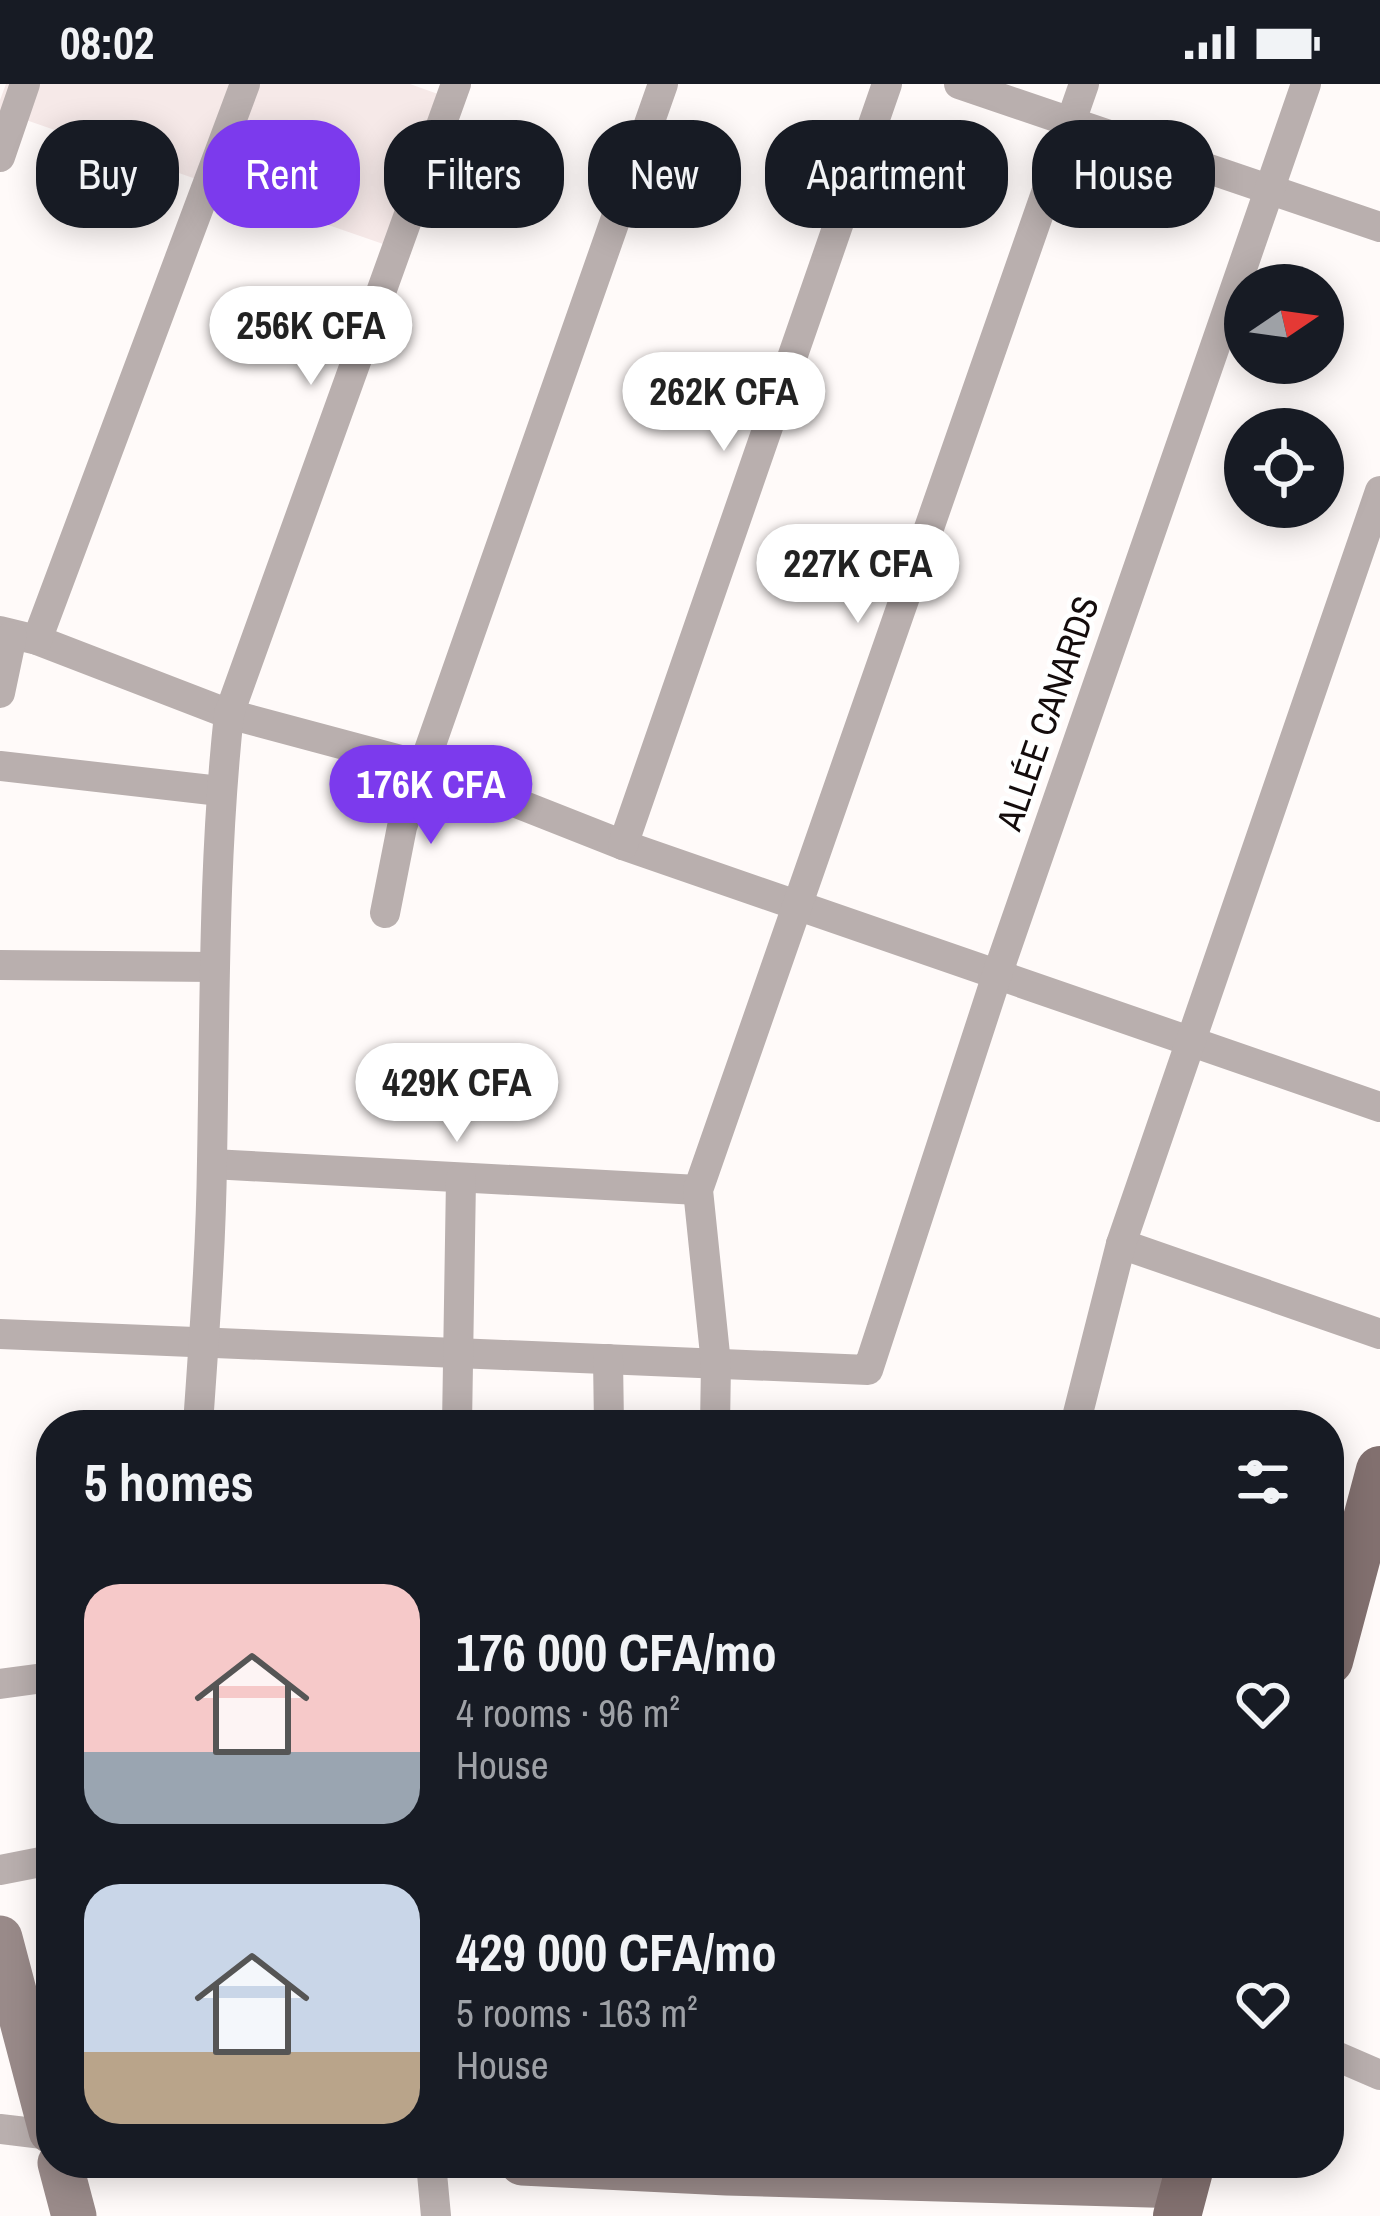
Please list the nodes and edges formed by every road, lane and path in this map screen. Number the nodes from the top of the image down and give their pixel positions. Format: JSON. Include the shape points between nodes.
{"nodes":[{"id":1,"x":25,"y":84,"type":"edge"},
{"id":2,"x":244,"y":84,"type":"edge"},
{"id":3,"x":456,"y":84,"type":"edge"},
{"id":4,"x":663,"y":84,"type":"edge"},
{"id":5,"x":887,"y":84,"type":"edge"},
{"id":6,"x":959,"y":84,"type":"edge"},
{"id":7,"x":1084,"y":84,"type":"edge"},
{"id":8,"x":1306,"y":84,"type":"edge"},
{"id":9,"x":1064,"y":120,"type":"edge"},
{"id":10,"x":1071,"y":120,"type":"edge"},
{"id":11,"x":0,"y":157,"type":"edge"},
{"id":12,"x":1215,"y":171,"type":"edge"},
{"id":13,"x":1269,"y":189,"type":"junction"},
{"id":14,"x":1380,"y":227,"type":"edge"},
{"id":15,"x":1033,"y":228,"type":"edge"},
{"id":16,"x":1380,"y":491,"type":"edge"},
{"id":17,"x":16,"y":636,"type":"edge"},
{"id":18,"x":0,"y":693,"type":"edge"},
{"id":19,"x":229,"y":713,"type":"junction"},
{"id":20,"x":0,"y":766,"type":"edge"},
{"id":21,"x":423,"y":766,"type":"junction"},
{"id":22,"x":220,"y":791,"type":"junction"},
{"id":23,"x":622,"y":845,"type":"junction"},
{"id":24,"x":795,"y":905,"type":"junction"},
{"id":25,"x":385,"y":913,"type":"dead end"},
{"id":26,"x":0,"y":965,"type":"edge"},
{"id":27,"x":214,"y":967,"type":"junction"},
{"id":28,"x":998,"y":975,"type":"junction"},
{"id":29,"x":1190,"y":1042,"type":"junction"},
{"id":30,"x":1380,"y":1107,"type":"edge"},
{"id":31,"x":212,"y":1164,"type":"junction"},
{"id":32,"x":461,"y":1179,"type":"junction"},
{"id":33,"x":698,"y":1190,"type":"junction"},
{"id":34,"x":1121,"y":1244,"type":"junction"},
{"id":35,"x":0,"y":1334,"type":"edge"},
{"id":36,"x":1380,"y":1334,"type":"edge"},
{"id":37,"x":203,"y":1342,"type":"junction"},
{"id":38,"x":460,"y":1353,"type":"junction"},
{"id":39,"x":608,"y":1359,"type":"junction"},
{"id":40,"x":716,"y":1364,"type":"junction"},
{"id":41,"x":199,"y":1410,"type":"edge"},
{"id":42,"x":458,"y":1410,"type":"edge"},
{"id":43,"x":609,"y":1410,"type":"edge"},
{"id":44,"x":715,"y":1410,"type":"edge"},
{"id":45,"x":1079,"y":1410,"type":"edge"},
{"id":46,"x":1380,"y":1470,"type":"edge"},
{"id":47,"x":1344,"y":1605,"type":"edge"},
{"id":48,"x":36,"y":1679,"type":"edge"},
{"id":49,"x":0,"y":1684,"type":"edge"},
{"id":50,"x":36,"y":1863,"type":"edge"},
{"id":51,"x":0,"y":1870,"type":"edge"},
{"id":52,"x":0,"y":1938,"type":"edge"},
{"id":53,"x":1344,"y":2059,"type":"edge"},
{"id":54,"x":1380,"y":2075,"type":"edge"},
{"id":55,"x":36,"y":2076,"type":"edge"},
{"id":56,"x":0,"y":2128,"type":"edge"},
{"id":57,"x":36,"y":2132,"type":"edge"},
{"id":58,"x":64,"y":2178,"type":"edge"},
{"id":59,"x":432,"y":2178,"type":"edge"},
{"id":60,"x":1018,"y":2178,"type":"edge"},
{"id":61,"x":1184,"y":2188,"type":"edge"},
{"id":62,"x":74,"y":2216,"type":"edge"},
{"id":63,"x":436,"y":2216,"type":"edge"}],
"edges":[{"from":1,"to":11,"type":"street"},
{"from":2,"to":17,"type":"street"},
{"from":3,"to":19,"type":"street"},
{"from":4,"to":21,"type":"street"},
{"from":5,"to":23,"type":"street"},
{"from":6,"to":9,"type":"street"},
{"from":7,"to":10,"type":"street"},
{"from":8,"to":13,"type":"street","name":"ALLÉE CANARDS"},
{"from":12,"to":13,"type":"street"},
{"from":13,"to":14,"type":"street"},
{"from":13,"to":28,"type":"street","name":"ALLÉE CANARDS"},
{"from":15,"to":24,"type":"street"},
{"from":16,"to":29,"type":"street"},
{"from":17,"to":18,"type":"street"},
{"from":17,"to":19,"type":"street"},
{"from":19,"to":21,"type":"street"},
{"from":19,"to":22,"type":"street"},
{"from":20,"to":22,"type":"street"},
{"from":21,"to":23,"type":"street"},
{"from":21,"to":25,"type":"street"},
{"from":22,"to":27,"type":"street"},
{"from":23,"to":24,"type":"street"},
{"from":24,"to":28,"type":"street"},
{"from":24,"to":33,"type":"street"},
{"from":26,"to":27,"type":"street"},
{"from":27,"to":31,"type":"street"},
{"from":28,"to":29,"type":"street"},
{"from":28,"to":40,"type":"street","name":"ALLÉE CANARDS","via":[[868,1370]]},
{"from":29,"to":30,"type":"street"},
{"from":29,"to":34,"type":"street"},
{"from":31,"to":32,"type":"street"},
{"from":31,"to":37,"type":"street"},
{"from":32,"to":33,"type":"street"},
{"from":32,"to":38,"type":"street"},
{"from":33,"to":40,"type":"street"},
{"from":34,"to":36,"type":"street"},
{"from":34,"to":45,"type":"street"},
{"from":35,"to":37,"type":"street"},
{"from":37,"to":38,"type":"street"},
{"from":37,"to":41,"type":"street"},
{"from":38,"to":39,"type":"street"},
{"from":38,"to":42,"type":"street"},
{"from":39,"to":40,"type":"street"},
{"from":39,"to":43,"type":"street"},
{"from":40,"to":44,"type":"street"},
{"from":46,"to":47,"type":"main road"},
{"from":48,"to":49,"type":"street"},
{"from":50,"to":51,"type":"street"},
{"from":52,"to":55,"type":"street"},
{"from":53,"to":54,"type":"street"},
{"from":56,"to":57,"type":"street"},
{"from":58,"to":62,"type":"street"},
{"from":59,"to":63,"type":"street"},
{"from":60,"to":61,"type":"street"}]}
